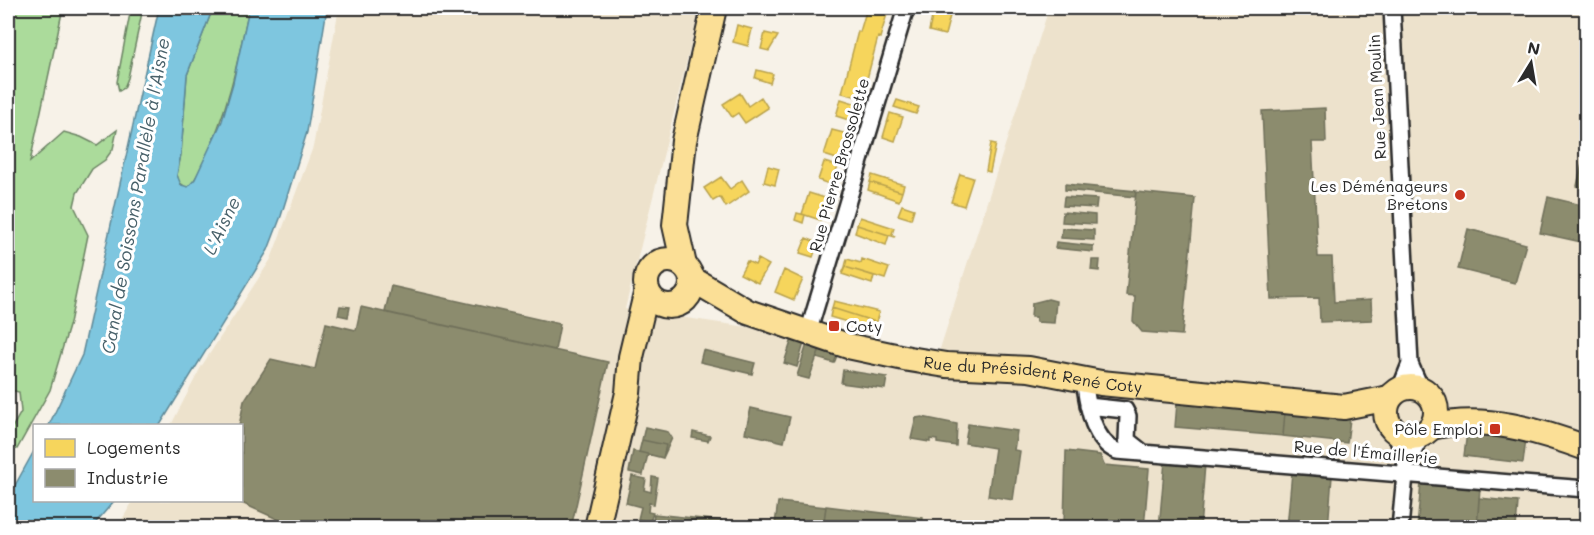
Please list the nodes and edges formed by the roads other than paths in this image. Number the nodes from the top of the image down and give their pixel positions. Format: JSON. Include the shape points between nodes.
{"nodes":[{"id":1,"x":714,"y":8,"type":"edge"},
{"id":2,"x":906,"y":8,"type":"edge"},
{"id":3,"x":1392,"y":8,"type":"edge"},
{"id":4,"x":684,"y":141,"type":"junction"},
{"id":5,"x":654,"y":265,"type":"junction"},
{"id":6,"x":683,"y":287,"type":"junction"},
{"id":7,"x":647,"y":290,"type":"junction"},
{"id":8,"x":808,"y":333,"type":"junction"},
{"id":9,"x":1091,"y":392,"type":"junction"},
{"id":10,"x":628,"y":393,"type":"junction"},
{"id":11,"x":1410,"y":412,"type":"junction"},
{"id":12,"x":1587,"y":437,"type":"edge"},
{"id":13,"x":1587,"y":448,"type":"edge"},
{"id":14,"x":1142,"y":451,"type":"junction"},
{"id":15,"x":1406,"y":469,"type":"junction"},
{"id":16,"x":1587,"y":489,"type":"edge"},
{"id":17,"x":597,"y":528,"type":"edge"},
{"id":18,"x":1400,"y":528,"type":"edge"}],
"edges":[{"from":1,"to":4,"type":"main road"},
{"from":2,"to":8,"type":"street","name":"Rue Pierre Brossolette"},
{"from":3,"to":11,"type":"street","name":"Rue Jean Moulin"},
{"from":4,"to":5,"type":"main road","via":[[665,196],[661,248]]},
{"from":4,"to":6,"type":"main road","via":[[675,225]]},
{"from":5,"to":6,"type":"main road","via":[[669,260]]},
{"from":5,"to":7,"type":"main road","via":[[647,276]]},
{"from":6,"to":7,"type":"main road","via":[[656,302]]},
{"from":6,"to":8,"type":"main road","name":"Rue du Président René Coty"},
{"from":6,"to":10,"type":"main road","via":[[649,334]]},
{"from":7,"to":10,"type":"main road","via":[[631,357]]},
{"from":8,"to":9,"type":"main road","name":"Rue du Président René Coty","via":[[881,354],[946,365],[1029,369]]},
{"from":9,"to":11,"type":"main road","name":"Rue du Président René Coty"},
{"from":9,"to":14,"type":"street","via":[[1125,410],[1129,444]]},
{"from":9,"to":14,"type":"street","name":"Rue de l'Émaillerie","via":[[1102,440],[1117,451]]},
{"from":10,"to":17,"type":"main road"},
{"from":11,"to":12,"type":"main road","name":"Rue du Président René Coty","via":[[1456,412],[1527,420]]},
{"from":11,"to":13,"type":"main road","via":[[1527,430]]},
{"from":11,"to":15,"type":"street","name":"Rue Jean Moulin"},
{"from":11,"to":15,"type":"street"},
{"from":14,"to":15,"type":"street","name":"Rue de l'Émaillerie"},
{"from":15,"to":16,"type":"street","name":"Rue de l'Émaillerie"},
{"from":15,"to":18,"type":"street"}]}
